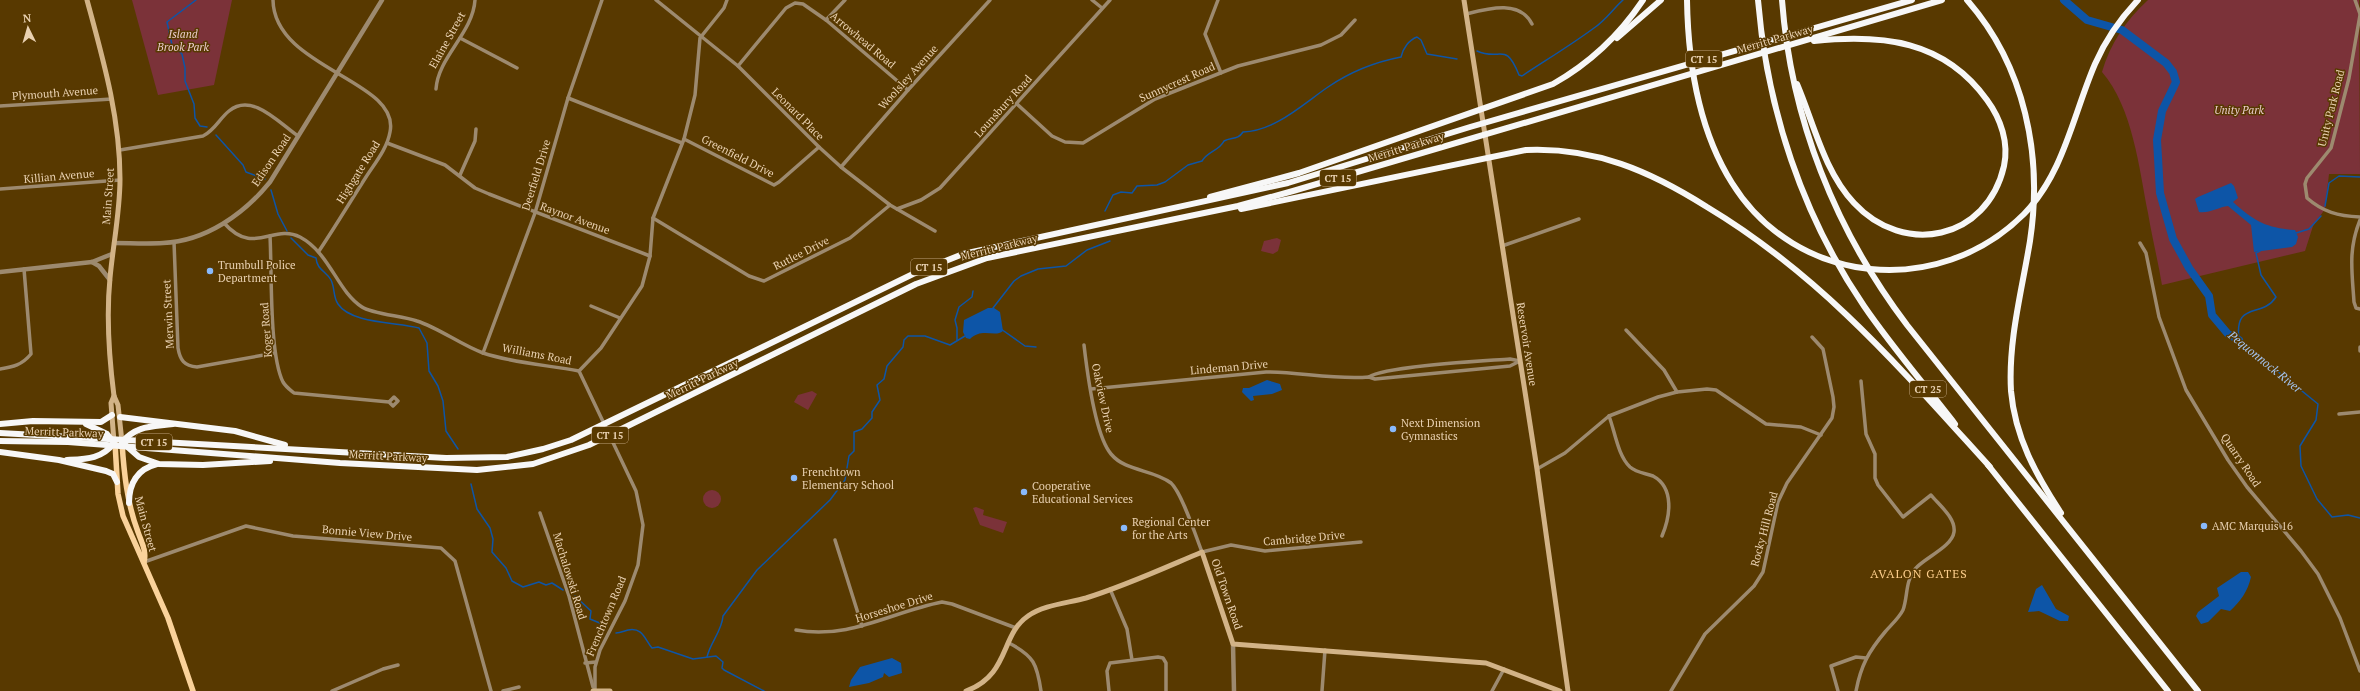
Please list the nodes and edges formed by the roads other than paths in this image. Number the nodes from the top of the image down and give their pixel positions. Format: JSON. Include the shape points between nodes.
{"nodes":[{"id":1,"x":87,"y":0,"type":"edge"},
{"id":2,"x":273,"y":0,"type":"edge"},
{"id":3,"x":382,"y":0,"type":"edge"},
{"id":4,"x":475,"y":0,"type":"edge"},
{"id":5,"x":602,"y":0,"type":"edge"},
{"id":6,"x":656,"y":0,"type":"edge"},
{"id":7,"x":727,"y":0,"type":"edge"},
{"id":8,"x":845,"y":0,"type":"edge"},
{"id":9,"x":990,"y":0,"type":"edge"},
{"id":10,"x":1092,"y":0,"type":"edge"},
{"id":11,"x":1110,"y":0,"type":"edge"},
{"id":12,"x":1218,"y":0,"type":"edge"},
{"id":13,"x":1464,"y":0,"type":"edge"},
{"id":14,"x":1643,"y":0,"type":"edge"},
{"id":15,"x":1661,"y":0,"type":"edge"},
{"id":16,"x":1687,"y":0,"type":"edge"},
{"id":17,"x":1758,"y":0,"type":"edge"},
{"id":18,"x":1782,"y":0,"type":"edge"},
{"id":19,"x":1912,"y":0,"type":"edge"},
{"id":20,"x":1942,"y":0,"type":"edge"},
{"id":21,"x":2138,"y":0,"type":"edge"},
{"id":22,"x":2355,"y":0,"type":"edge"},
{"id":23,"x":1968,"y":1,"type":"edge"},
{"id":24,"x":1102,"y":8,"type":"junction"},
{"id":25,"x":1466,"y":14,"type":"junction"},
{"id":26,"x":2360,"y":15,"type":"edge"},
{"id":27,"x":826,"y":20,"type":"junction"},
{"id":28,"x":1355,"y":20,"type":"dead end"},
{"id":29,"x":1532,"y":24,"type":"dead end"},
{"id":30,"x":460,"y":38,"type":"junction"},
{"id":31,"x":700,"y":38,"type":"junction"},
{"id":32,"x":1798,"y":43,"type":"junction"},
{"id":33,"x":1590,"y":61,"type":"junction"},
{"id":34,"x":738,"y":66,"type":"junction"},
{"id":35,"x":517,"y":68,"type":"dead end"},
{"id":36,"x":1791,"y":70,"type":"junction"},
{"id":37,"x":337,"y":72,"type":"junction"},
{"id":38,"x":1221,"y":73,"type":"junction"},
{"id":39,"x":436,"y":89,"type":"dead end"},
{"id":40,"x":908,"y":90,"type":"junction"},
{"id":41,"x":112,"y":98,"type":"junction"},
{"id":42,"x":568,"y":98,"type":"junction"},
{"id":43,"x":1017,"y":104,"type":"junction"},
{"id":44,"x":0,"y":106,"type":"edge"},
{"id":45,"x":476,"y":129,"type":"dead end"},
{"id":46,"x":298,"y":136,"type":"junction"},
{"id":47,"x":683,"y":141,"type":"junction"},
{"id":48,"x":387,"y":143,"type":"junction"},
{"id":49,"x":818,"y":148,"type":"junction"},
{"id":50,"x":120,"y":150,"type":"junction"},
{"id":51,"x":841,"y":167,"type":"junction"},
{"id":52,"x":460,"y":175,"type":"junction"},
{"id":53,"x":120,"y":180,"type":"junction"},
{"id":54,"x":0,"y":189,"type":"edge"},
{"id":55,"x":1194,"y":204,"type":"junction"},
{"id":56,"x":890,"y":205,"type":"junction"},
{"id":57,"x":897,"y":209,"type":"junction"},
{"id":58,"x":534,"y":213,"type":"junction"},
{"id":59,"x":1204,"y":213,"type":"junction"},
{"id":60,"x":653,"y":218,"type":"junction"},
{"id":61,"x":2360,"y":218,"type":"edge"},
{"id":62,"x":1579,"y":219,"type":"dead end"},
{"id":63,"x":224,"y":223,"type":"junction"},
{"id":64,"x":935,"y":231,"type":"dead end"},
{"id":65,"x":270,"y":236,"type":"junction"},
{"id":66,"x":174,"y":242,"type":"junction"},
{"id":67,"x":114,"y":243,"type":"junction"},
{"id":68,"x":2140,"y":244,"type":"dead end"},
{"id":69,"x":1502,"y":246,"type":"junction"},
{"id":70,"x":319,"y":251,"type":"junction"},
{"id":71,"x":112,"y":254,"type":"junction"},
{"id":72,"x":650,"y":256,"type":"junction"},
{"id":73,"x":92,"y":262,"type":"junction"},
{"id":74,"x":24,"y":269,"type":"junction"},
{"id":75,"x":0,"y":272,"type":"edge"},
{"id":76,"x":110,"y":280,"type":"junction"},
{"id":77,"x":591,"y":306,"type":"dead end"},
{"id":78,"x":2358,"y":309,"type":"edge"},
{"id":79,"x":620,"y":318,"type":"junction"},
{"id":80,"x":1626,"y":330,"type":"dead end"},
{"id":81,"x":1812,"y":337,"type":"dead end"},
{"id":82,"x":1084,"y":345,"type":"dead end"},
{"id":83,"x":2360,"y":347,"type":"edge"},
{"id":84,"x":2360,"y":351,"type":"edge"},
{"id":85,"x":275,"y":352,"type":"junction"},
{"id":86,"x":483,"y":353,"type":"junction"},
{"id":87,"x":1520,"y":361,"type":"junction"},
{"id":88,"x":1434,"y":366,"type":"junction"},
{"id":89,"x":1421,"y":368,"type":"junction"},
{"id":90,"x":0,"y":369,"type":"edge"},
{"id":91,"x":579,"y":371,"type":"junction"},
{"id":92,"x":1384,"y":372,"type":"junction"},
{"id":93,"x":1436,"y":374,"type":"junction"},
{"id":94,"x":1422,"y":375,"type":"junction"},
{"id":95,"x":1369,"y":377,"type":"junction"},
{"id":96,"x":1384,"y":379,"type":"junction"},
{"id":97,"x":1861,"y":382,"type":"dead end"},
{"id":98,"x":1091,"y":389,"type":"junction"},
{"id":99,"x":1677,"y":392,"type":"junction"},
{"id":100,"x":114,"y":396,"type":"junction"},
{"id":101,"x":389,"y":402,"type":"dead end"},
{"id":102,"x":2360,"y":412,"type":"edge"},
{"id":103,"x":2340,"y":414,"type":"dead end"},
{"id":104,"x":112,"y":415,"type":"junction"},
{"id":105,"x":1610,"y":416,"type":"junction"},
{"id":106,"x":120,"y":417,"type":"junction"},
{"id":107,"x":77,"y":421,"type":"junction"},
{"id":108,"x":0,"y":424,"type":"edge"},
{"id":109,"x":173,"y":424,"type":"junction"},
{"id":110,"x":0,"y":433,"type":"edge"},
{"id":111,"x":110,"y":434,"type":"junction"},
{"id":112,"x":1821,"y":435,"type":"junction"},
{"id":113,"x":0,"y":441,"type":"edge"},
{"id":114,"x":122,"y":442,"type":"junction"},
{"id":115,"x":114,"y":443,"type":"junction"},
{"id":116,"x":111,"y":450,"type":"junction"},
{"id":117,"x":308,"y":450,"type":"junction"},
{"id":118,"x":0,"y":452,"type":"edge"},
{"id":119,"x":284,"y":459,"type":"junction"},
{"id":120,"x":59,"y":460,"type":"junction"},
{"id":121,"x":158,"y":464,"type":"junction"},
{"id":122,"x":1990,"y":467,"type":"junction"},
{"id":123,"x":1537,"y":469,"type":"junction"},
{"id":124,"x":117,"y":482,"type":"junction"},
{"id":125,"x":129,"y":503,"type":"junction"},
{"id":126,"x":540,"y":513,"type":"dead end"},
{"id":127,"x":1662,"y":536,"type":"dead end"},
{"id":128,"x":835,"y":540,"type":"dead end"},
{"id":129,"x":1361,"y":542,"type":"dead end"},
{"id":130,"x":2084,"y":547,"type":"junction"},
{"id":131,"x":1202,"y":552,"type":"junction"},
{"id":132,"x":144,"y":562,"type":"junction"},
{"id":133,"x":1110,"y":589,"type":"junction"},
{"id":134,"x":862,"y":626,"type":"junction"},
{"id":135,"x":1016,"y":628,"type":"junction"},
{"id":136,"x":796,"y":630,"type":"dead end"},
{"id":137,"x":1009,"y":643,"type":"junction"},
{"id":138,"x":1233,"y":644,"type":"junction"},
{"id":139,"x":1326,"y":649,"type":"junction"},
{"id":140,"x":1866,"y":658,"type":"junction"},
{"id":141,"x":1132,"y":660,"type":"junction"},
{"id":142,"x":596,"y":662,"type":"junction"},
{"id":143,"x":585,"y":663,"type":"junction"},
{"id":144,"x":398,"y":665,"type":"dead end"},
{"id":145,"x":1504,"y":669,"type":"junction"},
{"id":146,"x":2360,"y":671,"type":"edge"},
{"id":147,"x":519,"y":687,"type":"dead end"},
{"id":148,"x":193,"y":691,"type":"edge"},
{"id":149,"x":332,"y":691,"type":"edge"},
{"id":150,"x":492,"y":691,"type":"edge"},
{"id":151,"x":504,"y":691,"type":"edge"},
{"id":152,"x":594,"y":691,"type":"edge"},
{"id":153,"x":610,"y":691,"type":"edge"},
{"id":154,"x":966,"y":691,"type":"edge"},
{"id":155,"x":1041,"y":691,"type":"edge"},
{"id":156,"x":1109,"y":691,"type":"edge"},
{"id":157,"x":1166,"y":691,"type":"edge"},
{"id":158,"x":1234,"y":691,"type":"edge"},
{"id":159,"x":1322,"y":691,"type":"edge"},
{"id":160,"x":1492,"y":691,"type":"edge"},
{"id":161,"x":1560,"y":691,"type":"edge"},
{"id":162,"x":1568,"y":691,"type":"edge"},
{"id":163,"x":1672,"y":691,"type":"edge"},
{"id":164,"x":1838,"y":691,"type":"edge"},
{"id":165,"x":1856,"y":691,"type":"edge"},
{"id":166,"x":2168,"y":691,"type":"edge"},
{"id":167,"x":2198,"y":691,"type":"edge"}],
"edges":[{"from":1,"to":41,"type":"main road","name":"Main Street"},
{"from":2,"to":37,"type":"street","name":"Highgate Road","via":[[279,24],[288,39],[305,54]]},
{"from":3,"to":37,"type":"street","name":"Edison Road"},
{"from":4,"to":30,"type":"street","name":"Elaine Street","via":[[474,10]]},
{"from":5,"to":42,"type":"street","name":"Deerfield Drive"},
{"from":6,"to":31,"type":"street","name":"Leonard Place"},
{"from":7,"to":31,"type":"street","via":[[724,8]]},
{"from":8,"to":27,"type":"street"},
{"from":9,"to":40,"type":"street","name":"Woolsley Avenue"},
{"from":10,"to":24,"type":"street"},
{"from":11,"to":24,"type":"street","name":"Lounsbury Road"},
{"from":12,"to":38,"type":"street","via":[[1205,34]]},
{"from":13,"to":25,"type":"main road","name":"Reservoir Avenue"},
{"from":14,"to":33,"type":"highway","via":[[1629,21]]},
{"from":15,"to":33,"type":"highway"},
{"from":16,"to":21,"type":"highway","via":[[1689,42],[1698,96],[1716,153],[1736,190],[1753,211],[1770,226],[1813,254],[1850,266],[1889,271],[1921,268],[1956,258],[1984,245],[2008,229],[2025,213],[2051,178],[2060,159],[2095,64],[2110,36]]},
{"from":17,"to":122,"type":"highway","number":"CT 25","via":[[1769,78],[1781,127],[1796,174],[1815,220],[1838,264],[1883,332]]},
{"from":18,"to":36,"type":"highway","number":"CT 25"},
{"from":19,"to":55,"type":"highway","name":"Merritt Parkway","number":"CT 15","via":[[1496,119],[1288,183]]},
{"from":20,"to":32,"type":"highway","name":"Merritt Parkway","number":"CT 15"},
{"from":22,"to":26,"type":"street","name":"Unity Park Road"},
{"from":23,"to":130,"type":"highway","via":[[1993,33],[2009,64],[2024,110],[2032,151],[2032,222],[2011,356],[2011,391],[2015,414],[2021,438],[2034,469]]},
{"from":24,"to":43,"type":"street","name":"Lounsbury Road"},
{"from":25,"to":29,"type":"street","via":[[1510,5],[1520,8],[1528,15]]},
{"from":25,"to":69,"type":"main road","name":"Reservoir Avenue"},
{"from":26,"to":61,"type":"street","name":"Unity Park Road","via":[[2349,78],[2331,148],[2307,178],[2306,184],[2307,198],[2325,212]]},
{"from":27,"to":34,"type":"street","name":"Arrowhead Road","via":[[803,4],[795,3],[786,8]]},
{"from":27,"to":40,"type":"street","name":"Arrowhead Road"},
{"from":28,"to":38,"type":"street","name":"Sunnycrest Road","via":[[1341,35],[1321,45],[1238,66]]},
{"from":30,"to":35,"type":"street"},
{"from":30,"to":39,"type":"street","name":"Elaine Street","via":[[437,77]]},
{"from":31,"to":34,"type":"street","name":"Leonard Place"},
{"from":31,"to":47,"type":"street","name":"Williams Road","via":[[695,95]]},
{"from":32,"to":36,"type":"highway","via":[[1844,38],[1876,38],[1918,48],[1959,70],[1993,107],[2004,135],[2004,164],[1993,193],[1983,208],[1951,231],[1931,236],[1908,234],[1883,226],[1865,214],[1837,180]]},
{"from":32,"to":59,"type":"highway","name":"Merritt Parkway","number":"CT 15","via":[[1308,186]]},
{"from":33,"to":55,"type":"highway","via":[[1553,84],[1299,172],[1201,199]]},
{"from":34,"to":49,"type":"street","name":"Leonard Place"},
{"from":36,"to":130,"type":"highway","number":"CT 25","via":[[1804,124],[1820,171],[1840,216],[1869,270],[1907,325]]},
{"from":37,"to":46,"type":"street","name":"Edison Road"},
{"from":37,"to":48,"type":"street","name":"Highgate Road","via":[[377,99],[386,110],[391,120]]},
{"from":38,"to":43,"type":"street","name":"Sunnycrest Road","via":[[1155,99],[1083,142],[1064,142],[1052,136]]},
{"from":40,"to":51,"type":"street","name":"Woolsley Avenue"},
{"from":41,"to":44,"type":"street","name":"Plymouth Avenue"},
{"from":41,"to":50,"type":"main road","name":"Main Street"},
{"from":42,"to":47,"type":"street","name":"Greenfield Drive"},
{"from":42,"to":58,"type":"street","name":"Deerfield Drive"},
{"from":43,"to":57,"type":"street","name":"Lounsbury Road","via":[[940,188],[921,200]]},
{"from":45,"to":52,"type":"street","via":[[475,141]]},
{"from":46,"to":50,"type":"street","via":[[259,108],[248,104],[238,105],[228,111],[211,132],[203,136]]},
{"from":46,"to":63,"type":"street","name":"Edison Road","via":[[260,194]]},
{"from":47,"to":49,"type":"street","name":"Greenfield Drive","via":[[774,185]]},
{"from":47,"to":60,"type":"street","name":"Williams Road"},
{"from":48,"to":52,"type":"street","name":"Raynor Avenue","via":[[445,165]]},
{"from":48,"to":70,"type":"street","name":"Highgate Road"},
{"from":49,"to":51,"type":"street","name":"Leonard Place"},
{"from":50,"to":53,"type":"main road","name":"Main Street"},
{"from":51,"to":56,"type":"street","name":"Leonard Place"},
{"from":52,"to":58,"type":"street","name":"Raynor Avenue","via":[[475,188]]},
{"from":53,"to":54,"type":"street","name":"Killian Avenue"},
{"from":53,"to":67,"type":"main road","name":"Main Street"},
{"from":55,"to":117,"type":"highway","name":"Merritt Parkway","number":"CT 15","via":[[990,246],[936,264],[595,430],[543,449],[507,457],[470,459]]},
{"from":56,"to":57,"type":"street","name":"Leonard Place"},
{"from":56,"to":60,"type":"street","name":"Rutlee Drive","via":[[850,238],[775,277],[764,280],[749,276]]},
{"from":57,"to":64,"type":"street","name":"Leonard Place"},
{"from":58,"to":72,"type":"street","name":"Raynor Avenue"},
{"from":58,"to":86,"type":"street","name":"Deerfield Drive"},
{"from":59,"to":119,"type":"highway","name":"Merritt Parkway","number":"CT 15","via":[[1016,252],[958,267],[916,284],[589,445],[532,464],[477,470]]},
{"from":59,"to":122,"type":"highway","via":[[1219,213],[1504,153],[1550,149],[1595,155],[1658,179],[1724,217],[1786,261],[1850,316]]},
{"from":60,"to":72,"type":"street","name":"Williams Road"},
{"from":61,"to":78,"type":"street","via":[[2350,255]]},
{"from":62,"to":69,"type":"street"},
{"from":63,"to":65,"type":"street","name":"Williams Road","via":[[242,238]]},
{"from":63,"to":66,"type":"street","name":"Edison Road","via":[[204,234]]},
{"from":65,"to":70,"type":"street","name":"Williams Road","via":[[294,235]]},
{"from":65,"to":85,"type":"street","name":"Koger Road"},
{"from":66,"to":67,"type":"street","name":"Edison Road"},
{"from":66,"to":85,"type":"street","name":"Merwin Street","via":[[178,348],[183,363],[197,367]]},
{"from":67,"to":71,"type":"main road","name":"Main Street"},
{"from":68,"to":146,"type":"street","name":"Quarry Road","via":[[2146,253],[2159,317],[2186,390],[2247,487],[2318,574],[2340,618]]},
{"from":69,"to":87,"type":"main road","name":"Reservoir Avenue"},
{"from":70,"to":86,"type":"street","name":"Williams Road","via":[[363,308],[419,321]]},
{"from":71,"to":73,"type":"street"},
{"from":71,"to":76,"type":"main road","name":"Main Street"},
{"from":72,"to":79,"type":"street","name":"Williams Road","via":[[642,286]]},
{"from":73,"to":74,"type":"street"},
{"from":73,"to":76,"type":"street","via":[[99,266]]},
{"from":74,"to":75,"type":"street"},
{"from":74,"to":90,"type":"street","via":[[31,354],[16,366]]},
{"from":76,"to":100,"type":"main road","name":"Main Street","via":[[108,332]]},
{"from":77,"to":79,"type":"street"},
{"from":79,"to":91,"type":"street","name":"Williams Road","via":[[601,348]]},
{"from":80,"to":99,"type":"street","via":[[1664,370]]},
{"from":81,"to":112,"type":"street","name":"Rocky Hill Road","via":[[1823,349],[1834,407],[1832,418]]},
{"from":82,"to":98,"type":"street","name":"Oakview Drive"},
{"from":83,"to":84,"type":"street"},
{"from":85,"to":101,"type":"street","name":"Koger Road","via":[[283,381],[294,392]]},
{"from":86,"to":91,"type":"street","name":"Williams Road"},
{"from":87,"to":88,"type":"street","name":"Lindeman Drive","via":[[1510,359]]},
{"from":87,"to":93,"type":"street","name":"Lindeman Drive","via":[[1510,366]]},
{"from":87,"to":123,"type":"main road","name":"Reservoir Avenue"},
{"from":88,"to":89,"type":"street","name":"Lindeman Drive"},
{"from":88,"to":93,"type":"street"},
{"from":89,"to":92,"type":"street","name":"Lindeman Drive"},
{"from":89,"to":94,"type":"street"},
{"from":91,"to":142,"type":"street","name":"Frenchtown Road","via":[[636,491],[643,525],[638,565],[625,601]]},
{"from":92,"to":95,"type":"street","name":"Lindeman Drive"},
{"from":92,"to":96,"type":"street"},
{"from":93,"to":94,"type":"street","name":"Lindeman Drive"},
{"from":94,"to":96,"type":"street","name":"Lindeman Drive"},
{"from":95,"to":96,"type":"street","name":"Lindeman Drive"},
{"from":95,"to":98,"type":"street","name":"Lindeman Drive","via":[[1324,378],[1266,372]]},
{"from":97,"to":140,"type":"street","via":[[1866,434],[1875,454],[1875,478],[1878,485],[1903,517],[1931,495],[1954,524],[1954,534],[1950,541],[1915,568],[1908,581],[1902,612]]},
{"from":98,"to":131,"type":"street","name":"Oakview Drive","via":[[1107,449],[1123,464],[1160,477],[1172,485]]},
{"from":99,"to":105,"type":"street"},
{"from":99,"to":112,"type":"street","via":[[1716,390],[1766,424],[1801,427]]},
{"from":100,"to":104,"type":"main road","name":"Main Street","via":[[111,403]]},
{"from":100,"to":106,"type":"main road","name":"Main Street"},
{"from":102,"to":103,"type":"street"},
{"from":104,"to":107,"type":"highway","via":[[101,422]]},
{"from":104,"to":111,"type":"main road","name":"Main Street"},
{"from":105,"to":123,"type":"street","via":[[1565,453]]},
{"from":105,"to":127,"type":"street","via":[[1623,456],[1630,467],[1660,481],[1666,490],[1669,500],[1668,515]]},
{"from":106,"to":109,"type":"highway"},
{"from":106,"to":114,"type":"main road","name":"Main Street"},
{"from":107,"to":108,"type":"highway"},
{"from":107,"to":111,"type":"highway"},
{"from":109,"to":114,"type":"highway","via":[[141,427]]},
{"from":109,"to":117,"type":"highway","via":[[235,431],[276,444],[300,446]]},
{"from":110,"to":117,"type":"highway","name":"Merritt Parkway","number":"CT 15"},
{"from":111,"to":115,"type":"highway"},
{"from":112,"to":163,"type":"street","name":"Rocky Hill Road","via":[[1797,466],[1778,502],[1763,572],[1754,586],[1706,634]]},
{"from":113,"to":119,"type":"highway","name":"Merritt Parkway","number":"CT 15","via":[[68,442]]},
{"from":114,"to":115,"type":"main road"},
{"from":114,"to":121,"type":"highway","via":[[139,457]]},
{"from":114,"to":125,"type":"main road","name":"Main Street"},
{"from":115,"to":116,"type":"highway"},
{"from":116,"to":120,"type":"highway","via":[[90,459]]},
{"from":116,"to":124,"type":"main road","name":"Main Street"},
{"from":118,"to":120,"type":"highway"},
{"from":119,"to":121,"type":"highway","via":[[203,465]]},
{"from":120,"to":124,"type":"highway","via":[[106,471],[113,474]]},
{"from":121,"to":125,"type":"highway","via":[[148,466],[139,474],[129,488]]},
{"from":122,"to":166,"type":"highway","number":"CT 25"},
{"from":123,"to":162,"type":"main road","name":"Reservoir Avenue"},
{"from":124,"to":132,"type":"main road","name":"Main Street","via":[[123,516]]},
{"from":125,"to":132,"type":"main road","name":"Main Street","via":[[145,551]]},
{"from":126,"to":143,"type":"street","name":"Machalowski Road","via":[[569,596]]},
{"from":128,"to":134,"type":"street"},
{"from":129,"to":131,"type":"street","name":"Cambridge Drive","via":[[1265,551],[1231,545]]},
{"from":130,"to":167,"type":"highway","number":"CT 25"},
{"from":131,"to":133,"type":"main road","name":"Old Town Road"},
{"from":131,"to":138,"type":"main road","name":"Old Town Road"},
{"from":132,"to":148,"type":"main road","name":"Main Street","via":[[168,618]]},
{"from":132,"to":150,"type":"street","name":"Bonnie View Drive","via":[[246,526],[292,536],[441,548],[455,561]]},
{"from":133,"to":135,"type":"main road","name":"Old Town Road","via":[[1033,612]]},
{"from":133,"to":141,"type":"street","via":[[1128,629]]},
{"from":134,"to":135,"type":"street","name":"Horseshoe Drive","via":[[942,602]]},
{"from":134,"to":136,"type":"street","name":"Horseshoe Drive","via":[[851,630],[816,634]]},
{"from":135,"to":137,"type":"main road","name":"Old Town Road"},
{"from":137,"to":154,"type":"main road","name":"Old Town Road","via":[[990,677]]},
{"from":137,"to":155,"type":"street","via":[[1029,654],[1035,664]]},
{"from":138,"to":139,"type":"main road","name":"Old Town Road"},
{"from":138,"to":158,"type":"street"},
{"from":139,"to":145,"type":"main road","name":"Old Town Road","via":[[1486,663]]},
{"from":139,"to":159,"type":"street"},
{"from":140,"to":164,"type":"street","via":[[1856,657],[1831,666]]},
{"from":140,"to":165,"type":"street","via":[[1860,670]]},
{"from":141,"to":156,"type":"street","via":[[1114,662],[1108,666]]},
{"from":141,"to":157,"type":"street","via":[[1158,657],[1165,660]]},
{"from":142,"to":143,"type":"street"},
{"from":142,"to":152,"type":"street","name":"Frenchtown Road"},
{"from":143,"to":152,"type":"street","name":"Machalowski Road"},
{"from":144,"to":149,"type":"street","via":[[383,668]]},
{"from":145,"to":160,"type":"street"},
{"from":145,"to":161,"type":"main road","name":"Old Town Road"},
{"from":147,"to":151,"type":"street"},
{"from":152,"to":153,"type":"main road"}]}
